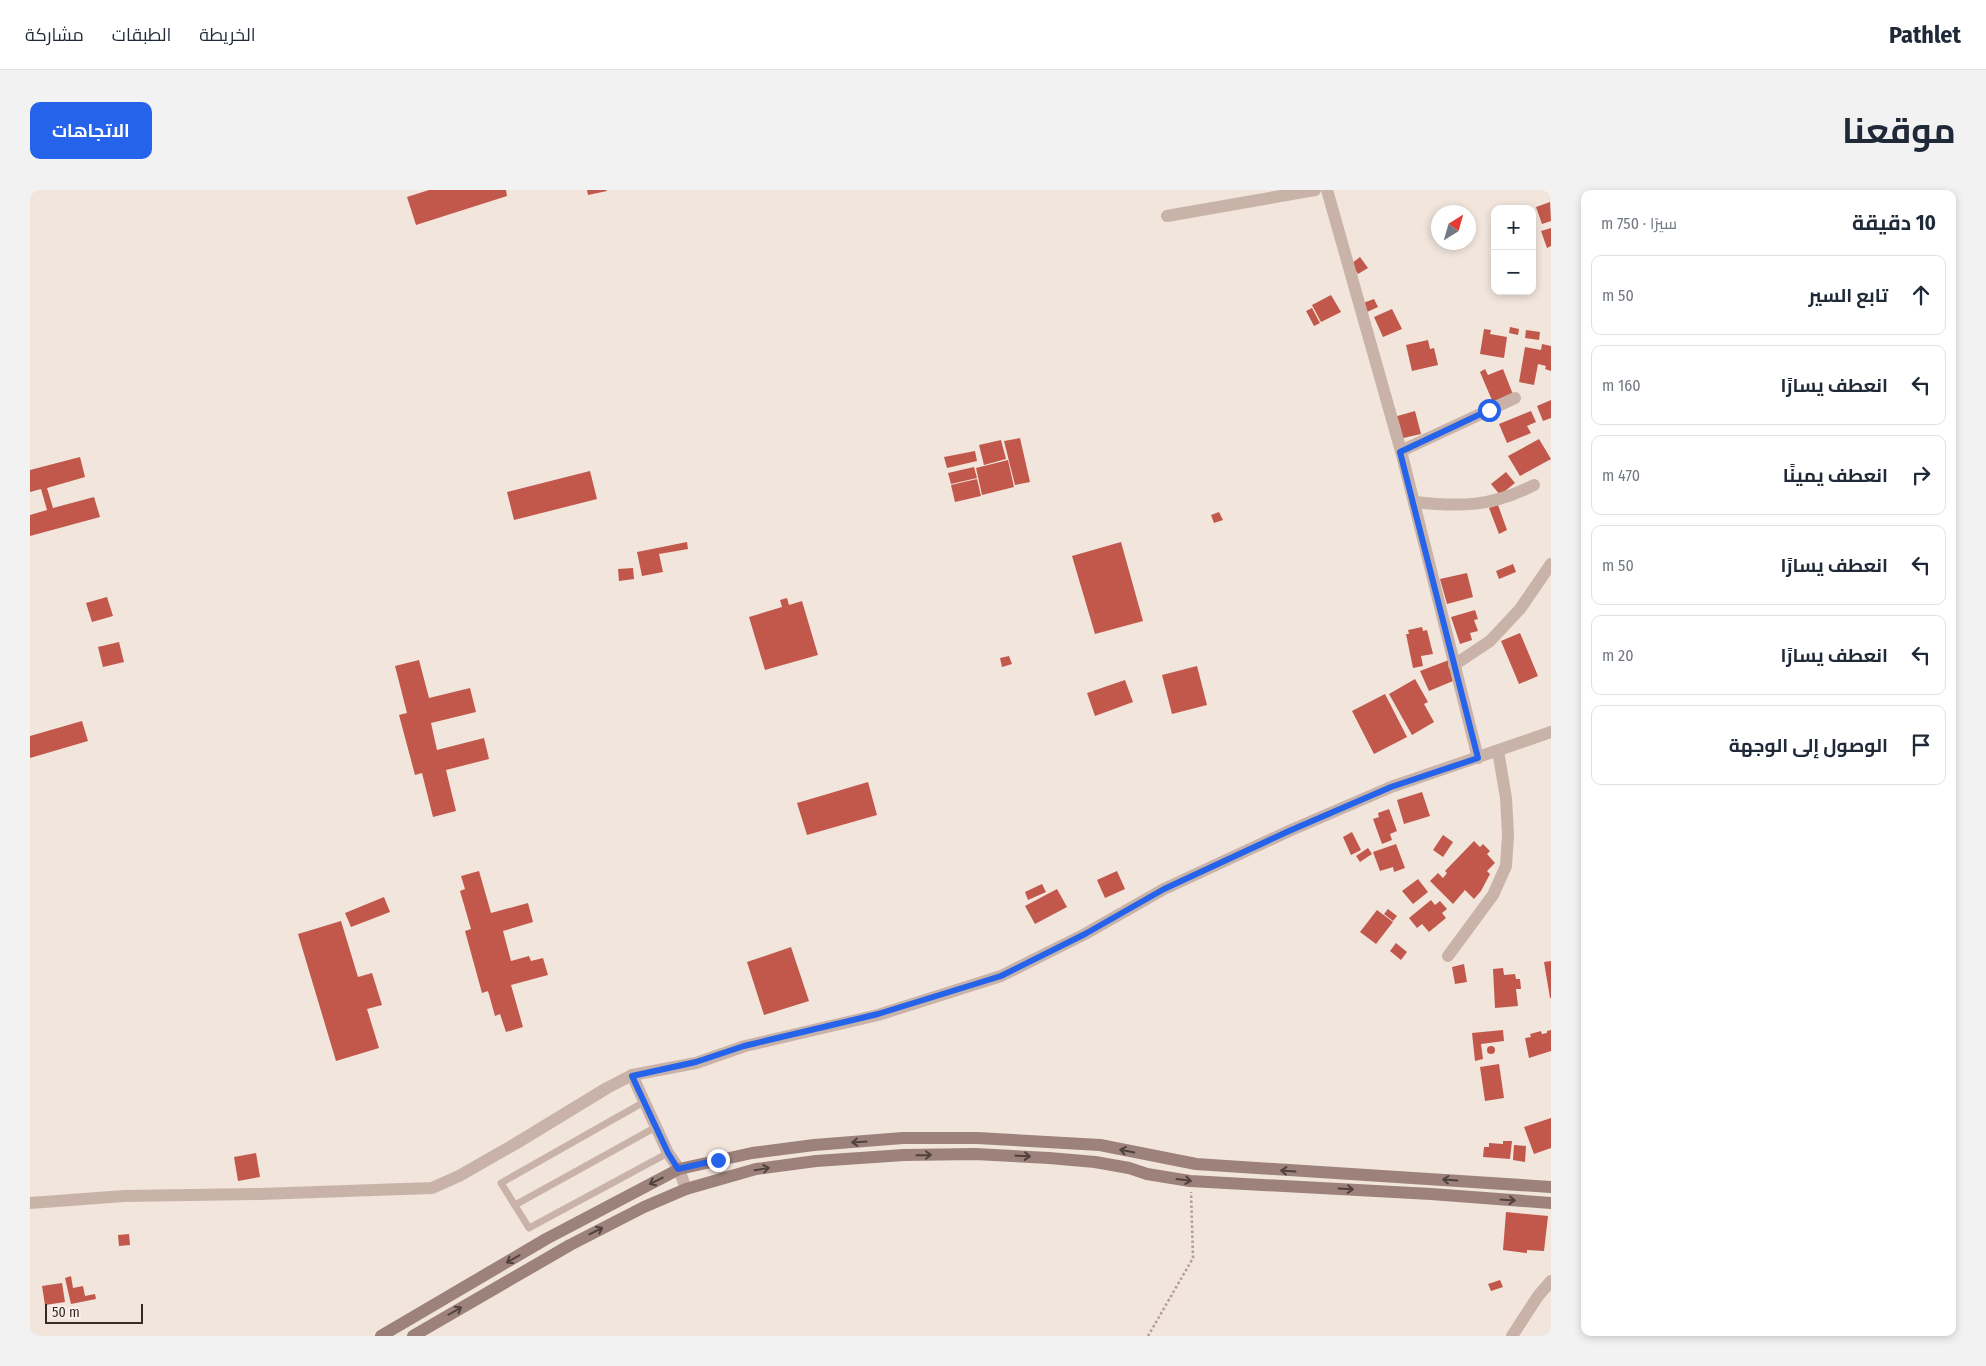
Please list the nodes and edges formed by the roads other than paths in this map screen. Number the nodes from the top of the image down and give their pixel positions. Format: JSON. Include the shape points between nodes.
{"nodes":[{"id":1,"x":1315,"y":190,"type":"edge"},
{"id":2,"x":1327,"y":190,"type":"edge"},
{"id":3,"x":1167,"y":216,"type":"dead end"},
{"id":4,"x":1515,"y":398,"type":"dead end"},
{"id":5,"x":1400,"y":452,"type":"junction"},
{"id":6,"x":1534,"y":485,"type":"dead end"},
{"id":7,"x":1414,"y":502,"type":"junction"},
{"id":8,"x":1551,"y":564,"type":"edge"},
{"id":9,"x":1454,"y":665,"type":"junction"},
{"id":10,"x":1551,"y":732,"type":"edge"},
{"id":11,"x":1498,"y":751,"type":"junction"},
{"id":12,"x":1478,"y":758,"type":"junction"},
{"id":13,"x":1448,"y":956,"type":"dead end"},
{"id":14,"x":632,"y":1076,"type":"junction"},
{"id":15,"x":644,"y":1102,"type":"junction"},
{"id":16,"x":656,"y":1127,"type":"junction"},
{"id":17,"x":668,"y":1153,"type":"junction"},
{"id":18,"x":678,"y":1169,"type":"junction"},
{"id":19,"x":1551,"y":1186,"type":"edge"},
{"id":20,"x":686,"y":1189,"type":"junction"},
{"id":21,"x":30,"y":1203,"type":"edge"},
{"id":22,"x":1551,"y":1203,"type":"edge"},
{"id":23,"x":515,"y":1205,"type":"junction"},
{"id":24,"x":1551,"y":1281,"type":"edge"},
{"id":25,"x":381,"y":1336,"type":"edge"},
{"id":26,"x":413,"y":1336,"type":"edge"},
{"id":27,"x":1512,"y":1336,"type":"edge"}],
"edges":[{"from":1,"to":3,"type":"street"},
{"from":2,"to":5,"type":"street"},
{"from":4,"to":5,"type":"street"},
{"from":5,"to":7,"type":"street"},
{"from":6,"to":7,"type":"street","via":[[1489,503],[1452,506]]},
{"from":7,"to":9,"type":"street"},
{"from":8,"to":9,"type":"street","via":[[1520,609],[1490,641]]},
{"from":9,"to":12,"type":"street"},
{"from":10,"to":11,"type":"street"},
{"from":11,"to":12,"type":"street"},
{"from":11,"to":13,"type":"street","via":[[1506,798],[1506,866],[1493,895]]},
{"from":12,"to":14,"type":"street","via":[[1391,787],[1289,831],[1164,889],[1085,934],[1001,976],[878,1014]]},
{"from":14,"to":15,"type":"street"},
{"from":14,"to":21,"type":"street","via":[[459,1176],[432,1188],[124,1196]]},
{"from":15,"to":16,"type":"street"},
{"from":15,"to":23,"type":"lane","via":[[501,1182]]},
{"from":16,"to":17,"type":"street"},
{"from":16,"to":23,"type":"lane"},
{"from":17,"to":18,"type":"street"},
{"from":17,"to":23,"type":"lane","via":[[529,1228]]},
{"from":19,"to":18,"type":"street","one_way":true,"via":[[1196,1164],[1100,1145],[960,1138],[903,1138],[814,1145],[752,1153]]},
{"from":18,"to":20,"type":"street"},
{"from":18,"to":25,"type":"street","one_way":true,"via":[[546,1240]]},
{"from":20,"to":22,"type":"street","one_way":true,"via":[[756,1169],[904,1155],[975,1154],[1095,1162],[1190,1181]]},
{"from":26,"to":20,"type":"street","one_way":true,"via":[[570,1245]]},
{"from":24,"to":27,"type":"street"}]}
